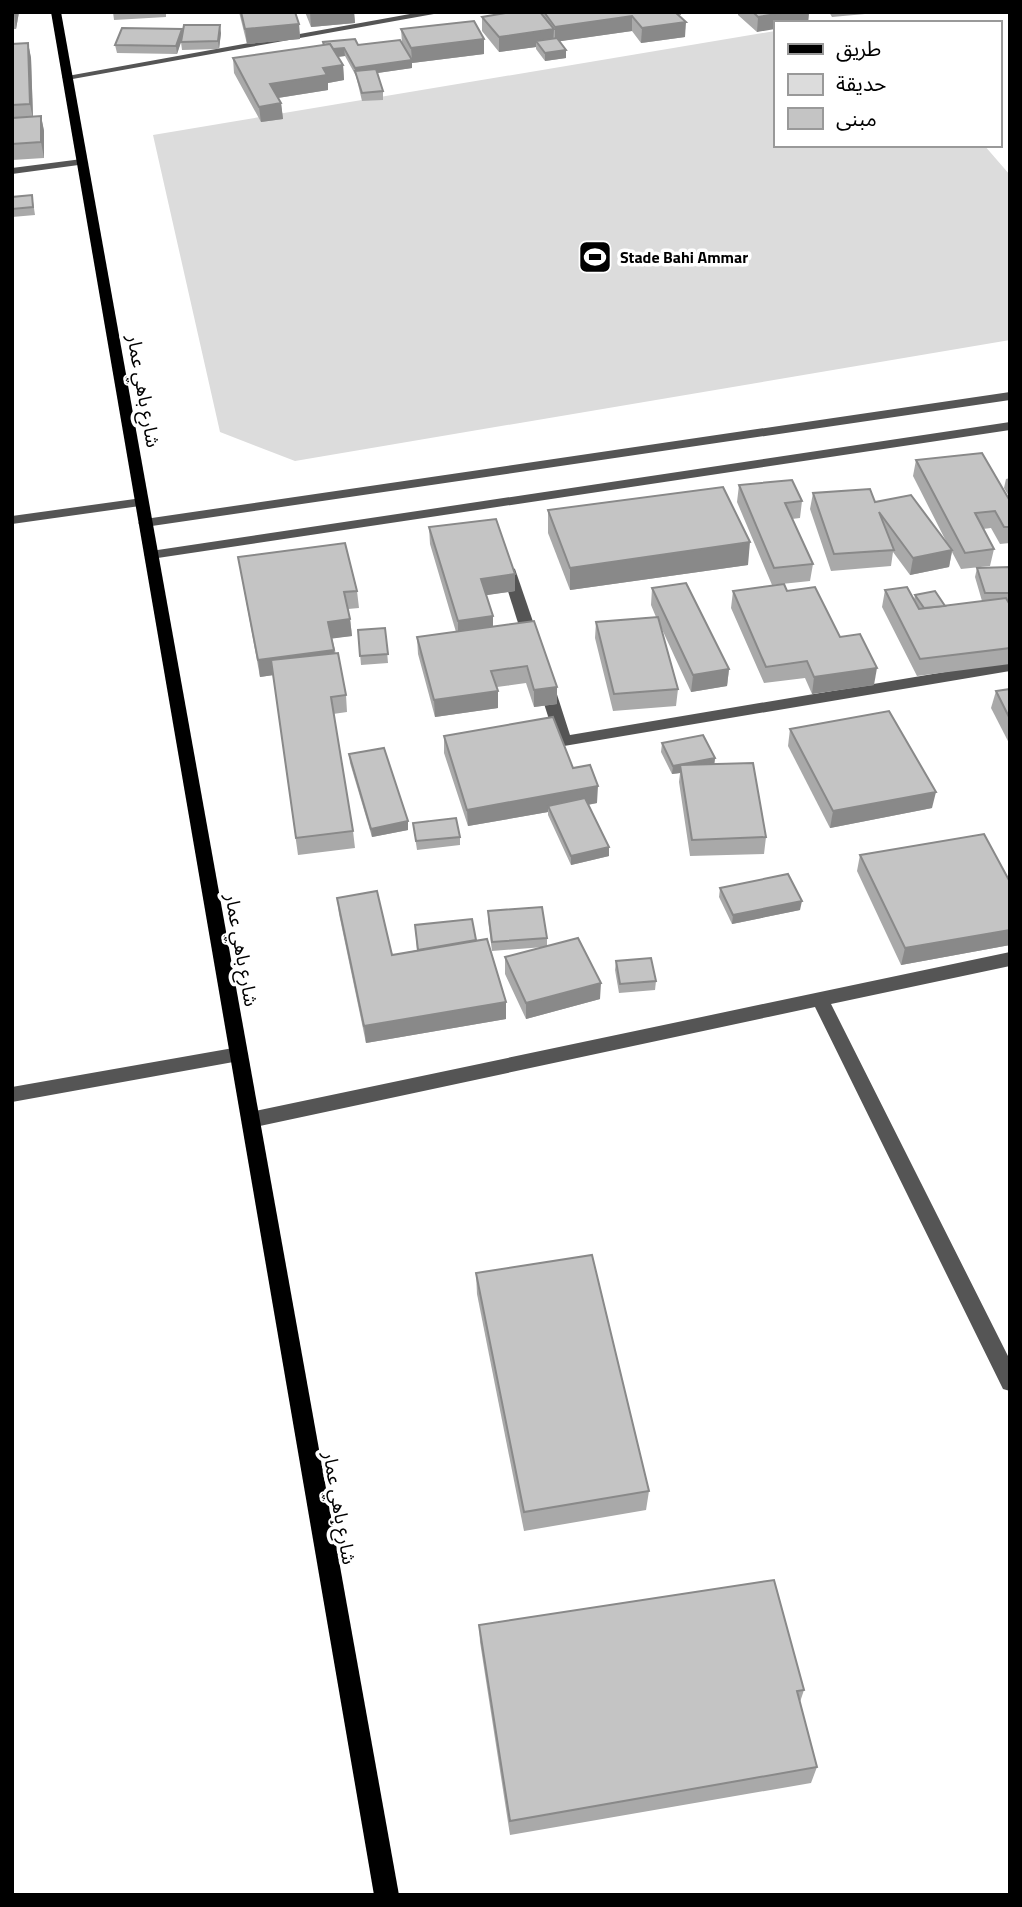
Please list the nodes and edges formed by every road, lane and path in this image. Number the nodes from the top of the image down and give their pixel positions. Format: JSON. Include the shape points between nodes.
{"nodes":[{"id":1,"x":56,"y":12,"type":"edge"},
{"id":2,"x":358,"y":12,"type":"edge"},
{"id":3,"x":440,"y":12,"type":"edge"},
{"id":4,"x":364,"y":25,"type":"junction"},
{"id":5,"x":67,"y":77,"type":"junction"},
{"id":6,"x":82,"y":162,"type":"junction"},
{"id":7,"x":12,"y":171,"type":"edge"},
{"id":8,"x":1010,"y":396,"type":"edge"},
{"id":9,"x":1010,"y":426,"type":"edge"},
{"id":10,"x":142,"y":502,"type":"junction"},
{"id":11,"x":12,"y":520,"type":"edge"},
{"id":12,"x":145,"y":523,"type":"junction"},
{"id":13,"x":151,"y":555,"type":"junction"},
{"id":14,"x":504,"y":557,"type":"edge"},
{"id":15,"x":1010,"y":666,"type":"edge"},
{"id":16,"x":1010,"y":959,"type":"edge"},
{"id":17,"x":820,"y":999,"type":"junction"},
{"id":18,"x":240,"y":1054,"type":"junction"},
{"id":19,"x":12,"y":1095,"type":"edge"},
{"id":20,"x":251,"y":1120,"type":"junction"},
{"id":21,"x":1010,"y":1382,"type":"edge"},
{"id":22,"x":387,"y":1895,"type":"edge"}],
"edges":[{"from":1,"to":5,"type":"main road","name":"شارع باهي عمار"},
{"from":2,"to":4,"type":"street"},
{"from":3,"to":4,"type":"street"},
{"from":4,"to":5,"type":"street"},
{"from":5,"to":6,"type":"main road","name":"شارع باهي عمار"},
{"from":6,"to":7,"type":"street"},
{"from":6,"to":10,"type":"main road","name":"شارع باهي عمار"},
{"from":8,"to":12,"type":"street"},
{"from":9,"to":13,"type":"street","via":[[489,511]]},
{"from":10,"to":11,"type":"street"},
{"from":10,"to":12,"type":"main road","name":"شارع باهي عمار"},
{"from":12,"to":13,"type":"main road","name":"شارع باهي عمار"},
{"from":13,"to":18,"type":"main road","name":"شارع باهي عمار"},
{"from":14,"to":15,"type":"street","via":[[564,741]]},
{"from":16,"to":17,"type":"street"},
{"from":17,"to":20,"type":"street"},
{"from":17,"to":21,"type":"street"},
{"from":18,"to":19,"type":"street"},
{"from":18,"to":20,"type":"main road","name":"شارع باهي عمار"},
{"from":20,"to":22,"type":"main road","name":"شارع باهي عمار"}]}
